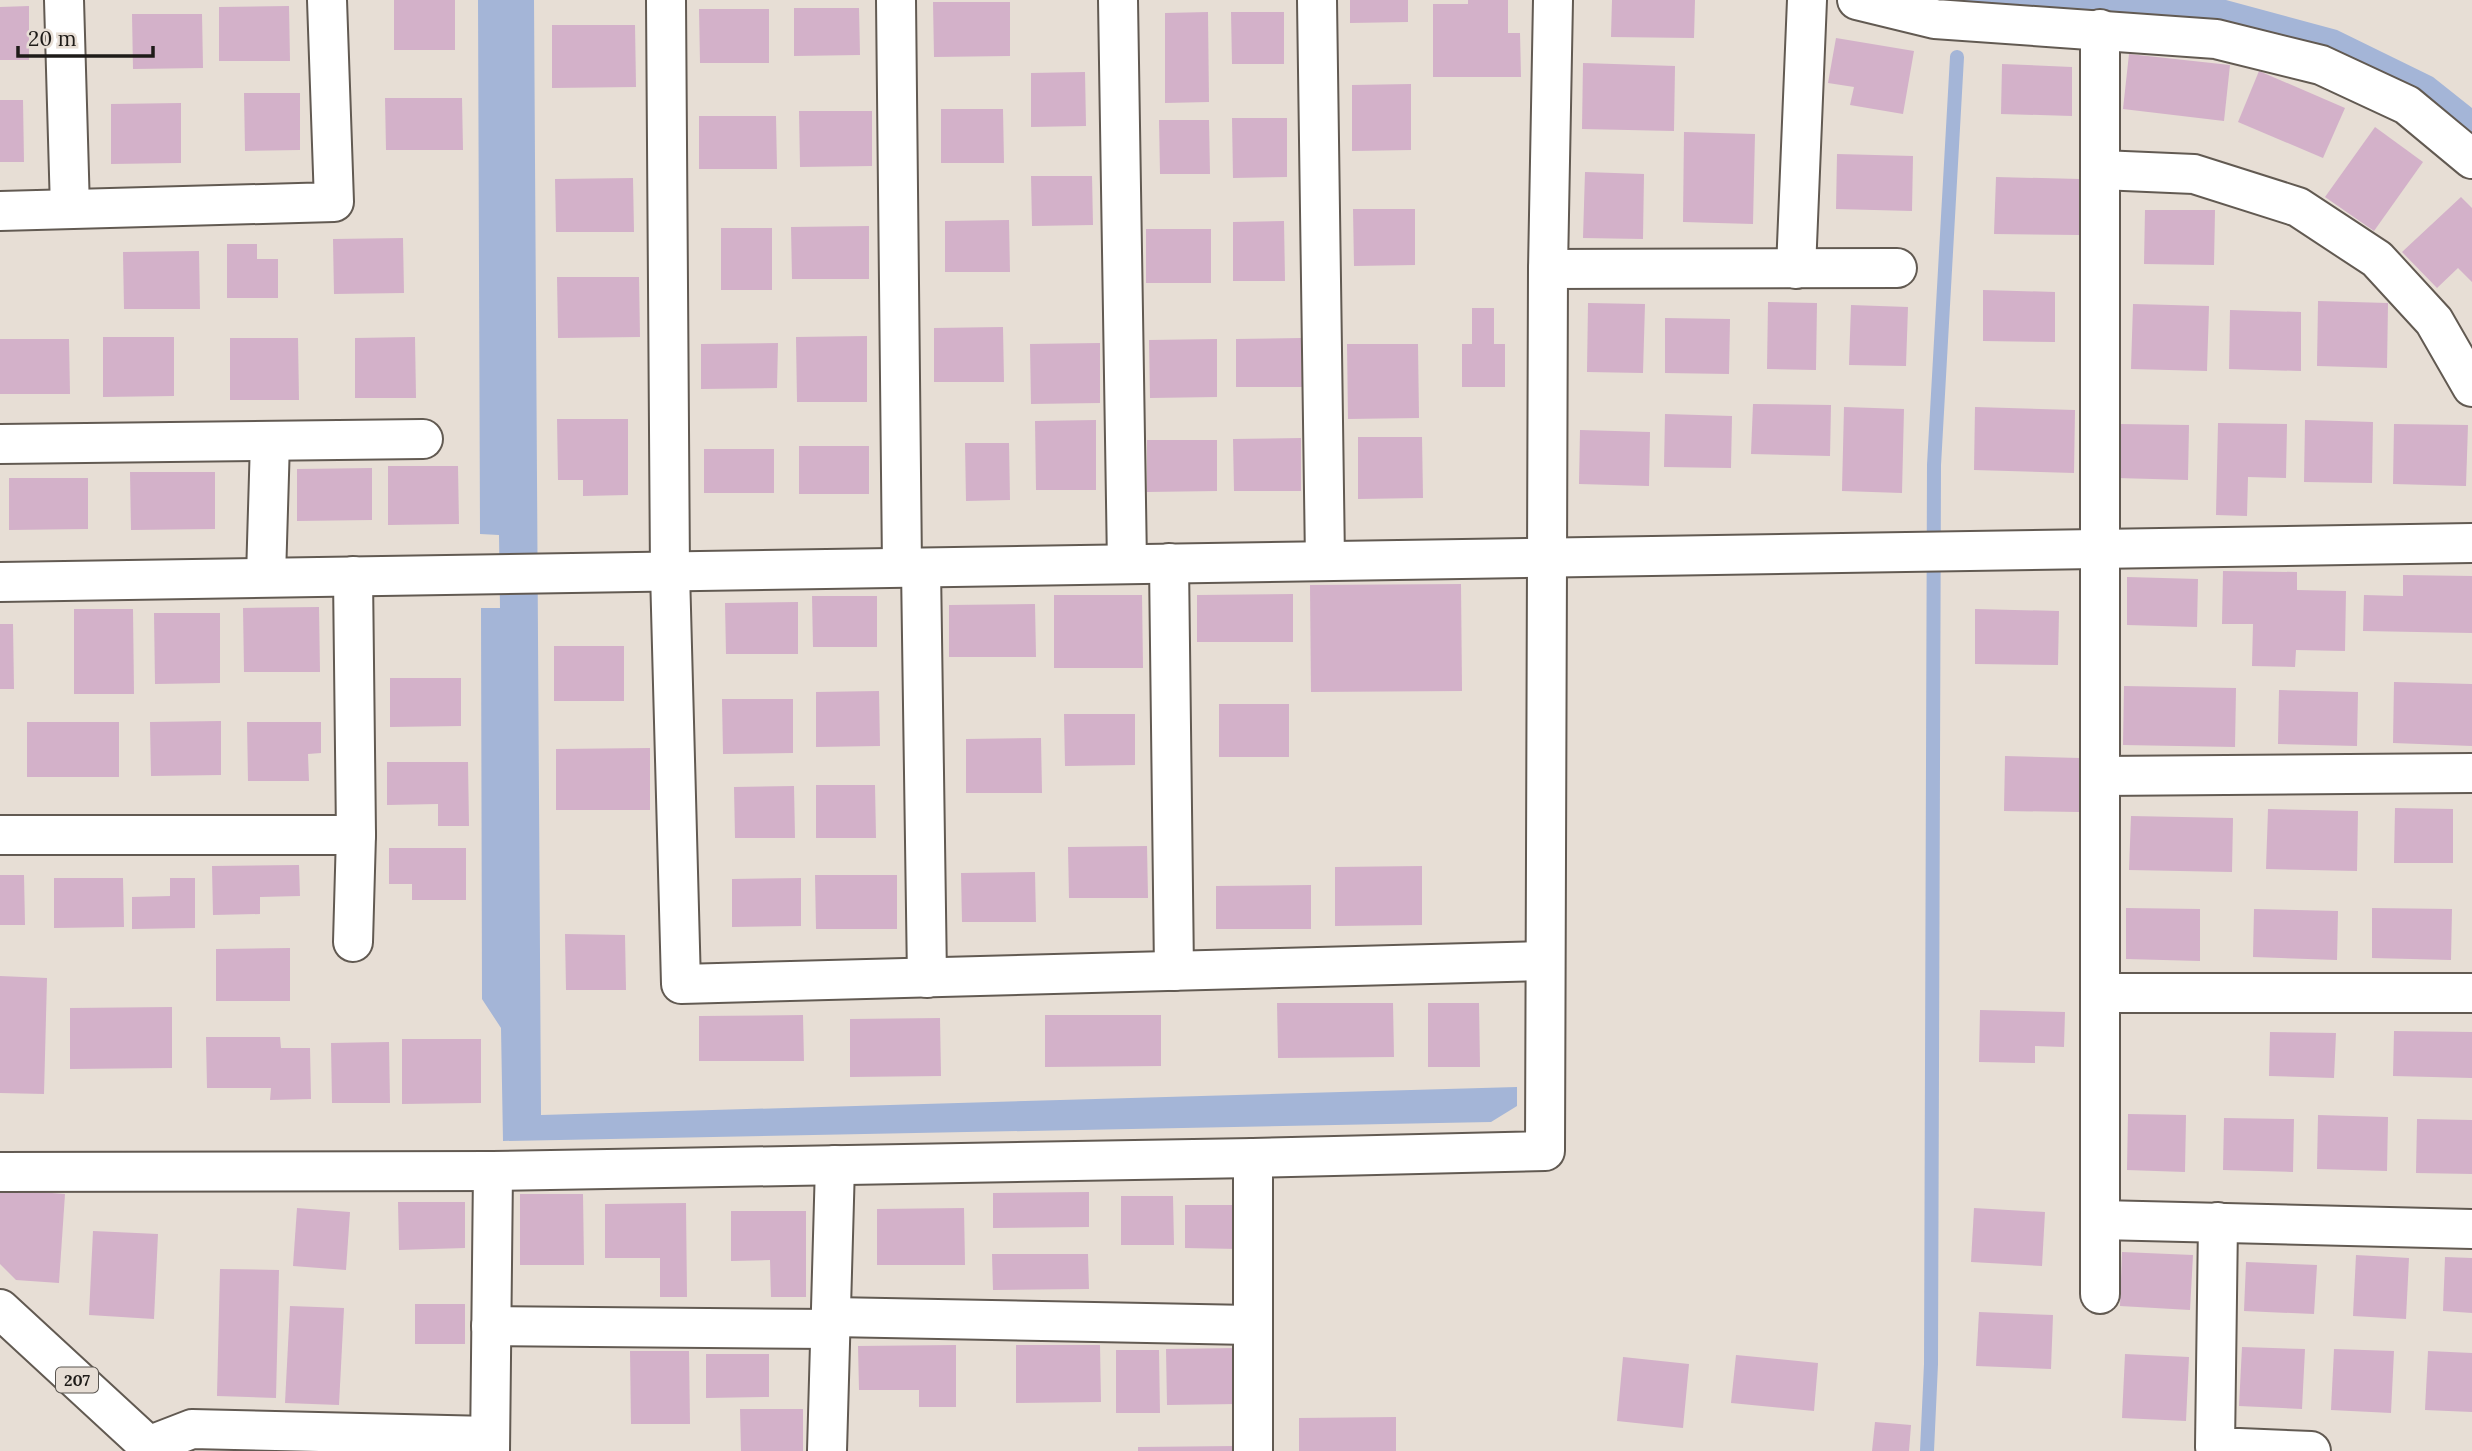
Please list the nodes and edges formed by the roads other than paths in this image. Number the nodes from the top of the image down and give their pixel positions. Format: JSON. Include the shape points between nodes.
{"nodes":[{"id":1,"x":64,"y":0,"type":"edge"},
{"id":2,"x":327,"y":0,"type":"edge"},
{"id":3,"x":666,"y":0,"type":"edge"},
{"id":4,"x":895,"y":0,"type":"edge"},
{"id":5,"x":1118,"y":0,"type":"edge"},
{"id":6,"x":1317,"y":0,"type":"edge"},
{"id":7,"x":1553,"y":0,"type":"edge"},
{"id":8,"x":1807,"y":0,"type":"edge"},
{"id":9,"x":1857,"y":0,"type":"edge"},
{"id":10,"x":2100,"y":29,"type":"junction"},
{"id":11,"x":2472,"y":159,"type":"edge"},
{"id":12,"x":2101,"y":170,"type":"junction"},
{"id":13,"x":71,"y":209,"type":"junction"},
{"id":14,"x":0,"y":211,"type":"edge"},
{"id":15,"x":1897,"y":268,"type":"dead end"},
{"id":16,"x":1548,"y":269,"type":"junction"},
{"id":17,"x":1796,"y":269,"type":"junction"},
{"id":18,"x":2472,"y":387,"type":"edge"},
{"id":19,"x":423,"y":439,"type":"dead end"},
{"id":20,"x":270,"y":441,"type":"junction"},
{"id":21,"x":0,"y":444,"type":"edge"},
{"id":22,"x":2472,"y":543,"type":"edge"},
{"id":23,"x":2102,"y":548,"type":"junction"},
{"id":24,"x":1549,"y":557,"type":"junction"},
{"id":25,"x":1325,"y":561,"type":"junction"},
{"id":26,"x":1169,"y":563,"type":"junction"},
{"id":27,"x":1126,"y":564,"type":"junction"},
{"id":28,"x":911,"y":567,"type":"junction"},
{"id":29,"x":670,"y":572,"type":"junction"},
{"id":30,"x":353,"y":576,"type":"junction"},
{"id":31,"x":266,"y":577,"type":"junction"},
{"id":32,"x":0,"y":582,"type":"edge"},
{"id":33,"x":2472,"y":773,"type":"edge"},
{"id":34,"x":2101,"y":776,"type":"junction"},
{"id":35,"x":0,"y":835,"type":"edge"},
{"id":36,"x":356,"y":835,"type":"junction"},
{"id":37,"x":353,"y":942,"type":"dead end"},
{"id":38,"x":1545,"y":961,"type":"junction"},
{"id":39,"x":1174,"y":971,"type":"junction"},
{"id":40,"x":926,"y":978,"type":"junction"},
{"id":41,"x":2101,"y":993,"type":"junction"},
{"id":42,"x":2472,"y":993,"type":"edge"},
{"id":43,"x":1253,"y":1158,"type":"junction"},
{"id":44,"x":835,"y":1165,"type":"junction"},
{"id":45,"x":493,"y":1171,"type":"junction"},
{"id":46,"x":0,"y":1172,"type":"edge"},
{"id":47,"x":2100,"y":1220,"type":"junction"},
{"id":48,"x":2218,"y":1222,"type":"junction"},
{"id":49,"x":2472,"y":1229,"type":"edge"},
{"id":50,"x":2100,"y":1294,"type":"dead end"},
{"id":51,"x":0,"y":1309,"type":"edge"},
{"id":52,"x":832,"y":1323,"type":"junction"},
{"id":53,"x":1251,"y":1325,"type":"junction"},
{"id":54,"x":491,"y":1326,"type":"junction"},
{"id":55,"x":490,"y":1444,"type":"edge"},
{"id":56,"x":151,"y":1448,"type":"edge"},
{"id":57,"x":827,"y":1451,"type":"edge"},
{"id":58,"x":1253,"y":1451,"type":"edge"},
{"id":59,"x":2311,"y":1451,"type":"edge"}],
"edges":[{"from":1,"to":13,"type":"main road"},
{"from":2,"to":13,"type":"main road","via":[[334,202]]},
{"from":3,"to":29,"type":"main road"},
{"from":4,"to":28,"type":"main road"},
{"from":5,"to":27,"type":"main road"},
{"from":6,"to":25,"type":"main road"},
{"from":7,"to":16,"type":"main road"},
{"from":8,"to":17,"type":"main road"},
{"from":9,"to":10,"type":"main road","via":[[1935,19]]},
{"from":10,"to":11,"type":"main road","via":[[2216,39],[2321,65],[2407,105]]},
{"from":10,"to":12,"type":"main road"},
{"from":12,"to":18,"type":"main road","via":[[2194,174],[2298,207],[2377,259],[2434,321]]},
{"from":12,"to":23,"type":"main road"},
{"from":13,"to":14,"type":"main road"},
{"from":15,"to":17,"type":"main road"},
{"from":16,"to":17,"type":"main road"},
{"from":16,"to":24,"type":"main road"},
{"from":19,"to":20,"type":"main road"},
{"from":20,"to":21,"type":"main road"},
{"from":20,"to":31,"type":"main road"},
{"from":22,"to":23,"type":"main road"},
{"from":23,"to":24,"type":"main road"},
{"from":23,"to":34,"type":"main road"},
{"from":24,"to":25,"type":"main road"},
{"from":24,"to":38,"type":"main road"},
{"from":25,"to":26,"type":"main road"},
{"from":26,"to":27,"type":"main road"},
{"from":26,"to":39,"type":"main road"},
{"from":27,"to":28,"type":"main road"},
{"from":28,"to":29,"type":"main road"},
{"from":28,"to":40,"type":"main road"},
{"from":29,"to":30,"type":"main road"},
{"from":29,"to":40,"type":"main road","via":[[681,984]]},
{"from":30,"to":31,"type":"main road"},
{"from":30,"to":36,"type":"main road"},
{"from":31,"to":32,"type":"main road"},
{"from":33,"to":34,"type":"main road"},
{"from":34,"to":41,"type":"main road"},
{"from":35,"to":36,"type":"main road"},
{"from":36,"to":37,"type":"main road"},
{"from":38,"to":39,"type":"main road"},
{"from":38,"to":43,"type":"main road","via":[[1545,1151]]},
{"from":39,"to":40,"type":"main road"},
{"from":41,"to":42,"type":"main road"},
{"from":41,"to":47,"type":"main road"},
{"from":43,"to":44,"type":"main road"},
{"from":43,"to":53,"type":"main road"},
{"from":44,"to":45,"type":"main road"},
{"from":44,"to":52,"type":"main road"},
{"from":45,"to":46,"type":"main road"},
{"from":45,"to":54,"type":"main road"},
{"from":47,"to":48,"type":"main road"},
{"from":47,"to":50,"type":"main road"},
{"from":48,"to":49,"type":"main road"},
{"from":48,"to":59,"type":"main road","via":[[2215,1447]]},
{"from":51,"to":56,"type":"main road","number":"207"},
{"from":52,"to":53,"type":"main road"},
{"from":52,"to":54,"type":"main road"},
{"from":52,"to":57,"type":"main road"},
{"from":53,"to":58,"type":"main road"},
{"from":54,"to":55,"type":"main road"},
{"from":55,"to":56,"type":"main road","via":[[192,1429]]}]}
